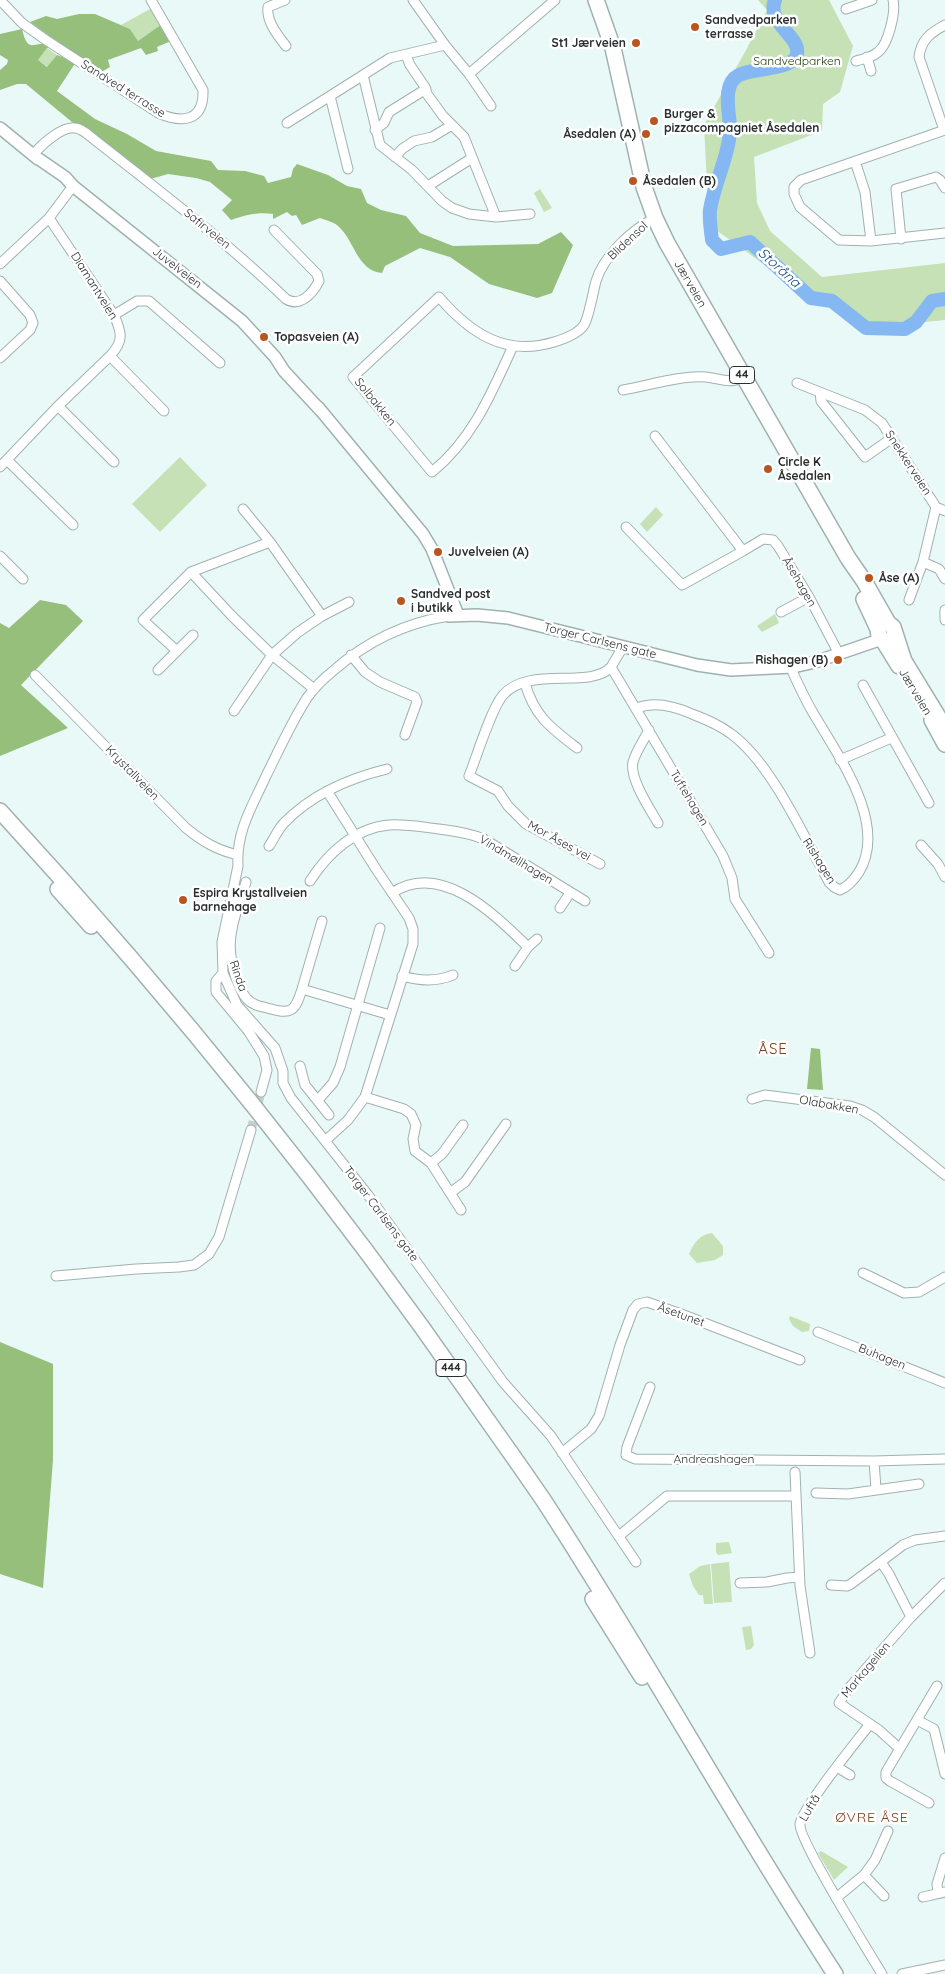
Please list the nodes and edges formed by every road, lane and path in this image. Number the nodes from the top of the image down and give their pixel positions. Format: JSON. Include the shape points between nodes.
{"nodes":[{"id":1,"x":0,"y":0,"type":"edge"},
{"id":2,"x":151,"y":0,"type":"edge"},
{"id":3,"x":285,"y":0,"type":"edge"},
{"id":4,"x":413,"y":0,"type":"edge"},
{"id":5,"x":555,"y":0,"type":"edge"},
{"id":6,"x":596,"y":0,"type":"edge"},
{"id":7,"x":603,"y":0,"type":"edge"},
{"id":8,"x":872,"y":0,"type":"edge"},
{"id":9,"x":893,"y":0,"type":"edge"},
{"id":10,"x":846,"y":9,"type":"dead end"},
{"id":11,"x":945,"y":25,"type":"edge"},
{"id":12,"x":445,"y":45,"type":"junction"},
{"id":13,"x":286,"y":46,"type":"dead end"},
{"id":14,"x":406,"y":55,"type":"junction"},
{"id":15,"x":866,"y":57,"type":"junction"},
{"id":16,"x":856,"y":61,"type":"dead end"},
{"id":17,"x":871,"y":71,"type":"dead end"},
{"id":18,"x":470,"y":74,"type":"junction"},
{"id":19,"x":363,"y":75,"type":"junction"},
{"id":20,"x":426,"y":89,"type":"junction"},
{"id":21,"x":330,"y":96,"type":"junction"},
{"id":22,"x":491,"y":106,"type":"dead end"},
{"id":23,"x":287,"y":123,"type":"dead end"},
{"id":24,"x":452,"y":124,"type":"junction"},
{"id":25,"x":1,"y":129,"type":"edge"},
{"id":26,"x":375,"y":130,"type":"junction"},
{"id":27,"x":944,"y":130,"type":"edge"},
{"id":28,"x":33,"y":155,"type":"junction"},
{"id":29,"x":396,"y":157,"type":"junction"},
{"id":30,"x":472,"y":158,"type":"junction"},
{"id":31,"x":855,"y":160,"type":"junction"},
{"id":32,"x":348,"y":169,"type":"dead end"},
{"id":33,"x":73,"y":186,"type":"junction"},
{"id":34,"x":428,"y":186,"type":"junction"},
{"id":35,"x":644,"y":187,"type":"junction"},
{"id":36,"x":945,"y":188,"type":"edge"},
{"id":37,"x":530,"y":214,"type":"dead end"},
{"id":38,"x":496,"y":217,"type":"junction"},
{"id":39,"x":49,"y":218,"type":"junction"},
{"id":40,"x":655,"y":218,"type":"junction"},
{"id":41,"x":274,"y":230,"type":"dead end"},
{"id":42,"x":945,"y":234,"type":"edge"},
{"id":43,"x":901,"y":239,"type":"junction"},
{"id":44,"x":871,"y":241,"type":"junction"},
{"id":45,"x":0,"y":264,"type":"edge"},
{"id":46,"x":0,"y":282,"type":"edge"},
{"id":47,"x":114,"y":316,"type":"junction"},
{"id":48,"x":560,"y":340,"type":"joint"},
{"id":49,"x":513,"y":346,"type":"junction"},
{"id":50,"x":110,"y":356,"type":"junction"},
{"id":51,"x":0,"y":358,"type":"edge"},
{"id":52,"x":220,"y":363,"type":"dead end"},
{"id":53,"x":743,"y":377,"type":"junction"},
{"id":54,"x":797,"y":383,"type":"dead end"},
{"id":55,"x":622,"y":390,"type":"dead end"},
{"id":56,"x":820,"y":392,"type":"junction"},
{"id":57,"x":58,"y":406,"type":"junction"},
{"id":58,"x":164,"y":411,"type":"dead end"},
{"id":59,"x":655,"y":436,"type":"dead end"},
{"id":60,"x":892,"y":438,"type":"junction"},
{"id":61,"x":7,"y":460,"type":"junction"},
{"id":62,"x":114,"y":462,"type":"dead end"},
{"id":63,"x":0,"y":467,"type":"edge"},
{"id":64,"x":243,"y":509,"type":"dead end"},
{"id":65,"x":941,"y":509,"type":"edge"},
{"id":66,"x":73,"y":526,"type":"dead end"},
{"id":67,"x":626,"y":527,"type":"dead end"},
{"id":68,"x":270,"y":542,"type":"junction"},
{"id":69,"x":743,"y":551,"type":"junction"},
{"id":70,"x":0,"y":556,"type":"edge"},
{"id":71,"x":923,"y":562,"type":"junction"},
{"id":72,"x":191,"y":572,"type":"junction"},
{"id":73,"x":23,"y":579,"type":"dead end"},
{"id":74,"x":945,"y":579,"type":"edge"},
{"id":75,"x":808,"y":597,"type":"junction"},
{"id":76,"x":909,"y":600,"type":"dead end"},
{"id":77,"x":349,"y":602,"type":"dead end"},
{"id":78,"x":945,"y":610,"type":"edge"},
{"id":79,"x":781,"y":612,"type":"dead end"},
{"id":80,"x":322,"y":616,"type":"junction"},
{"id":81,"x":454,"y":616,"type":"junction"},
{"id":82,"x":945,"y":620,"type":"edge"},
{"id":83,"x":884,"y":632,"type":"junction"},
{"id":84,"x":193,"y":636,"type":"dead end"},
{"id":85,"x":623,"y":647,"type":"junction"},
{"id":86,"x":177,"y":651,"type":"junction"},
{"id":87,"x":839,"y":654,"type":"junction"},
{"id":88,"x":272,"y":655,"type":"junction"},
{"id":89,"x":351,"y":655,"type":"junction"},
{"id":90,"x":611,"y":667,"type":"junction"},
{"id":91,"x":793,"y":667,"type":"junction"},
{"id":92,"x":158,"y":670,"type":"dead end"},
{"id":93,"x":35,"y":675,"type":"dead end"},
{"id":94,"x":525,"y":682,"type":"junction"},
{"id":95,"x":863,"y":685,"type":"dead end"},
{"id":96,"x":314,"y":689,"type":"junction"},
{"id":97,"x":637,"y":708,"type":"junction"},
{"id":98,"x":234,"y":712,"type":"dead end"},
{"id":99,"x":945,"y":728,"type":"edge"},
{"id":100,"x":649,"y":730,"type":"junction"},
{"id":101,"x":404,"y":735,"type":"dead end"},
{"id":102,"x":891,"y":738,"type":"junction"},
{"id":103,"x":945,"y":744,"type":"edge"},
{"id":104,"x":578,"y":748,"type":"dead end"},
{"id":105,"x":840,"y":760,"type":"junction"},
{"id":106,"x":387,"y":769,"type":"dead end"},
{"id":107,"x":327,"y":791,"type":"junction"},
{"id":108,"x":928,"y":803,"type":"dead end"},
{"id":109,"x":0,"y":811,"type":"edge"},
{"id":110,"x":658,"y":823,"type":"dead end"},
{"id":111,"x":0,"y":825,"type":"edge"},
{"id":112,"x":355,"y":837,"type":"junction"},
{"id":113,"x":921,"y":845,"type":"dead end"},
{"id":114,"x":269,"y":846,"type":"dead end"},
{"id":115,"x":238,"y":855,"type":"junction"},
{"id":116,"x":941,"y":862,"type":"edge"},
{"id":117,"x":600,"y":864,"type":"dead end"},
{"id":118,"x":945,"y":877,"type":"edge"},
{"id":119,"x":310,"y":881,"type":"dead end"},
{"id":120,"x":246,"y":882,"type":"dead end"},
{"id":121,"x":392,"y":893,"type":"junction"},
{"id":122,"x":570,"y":893,"type":"junction"},
{"id":123,"x":585,"y":902,"type":"dead end"},
{"id":124,"x":560,"y":908,"type":"dead end"},
{"id":125,"x":322,"y":921,"type":"dead end"},
{"id":126,"x":380,"y":928,"type":"dead end"},
{"id":127,"x":537,"y":940,"type":"dead end"},
{"id":128,"x":528,"y":947,"type":"junction"},
{"id":129,"x":769,"y":953,"type":"dead end"},
{"id":130,"x":515,"y":966,"type":"dead end"},
{"id":131,"x":224,"y":973,"type":"junction"},
{"id":132,"x":453,"y":975,"type":"dead end"},
{"id":133,"x":402,"y":976,"type":"junction"},
{"id":134,"x":302,"y":989,"type":"junction"},
{"id":135,"x":357,"y":1005,"type":"junction"},
{"id":136,"x":390,"y":1015,"type":"junction"},
{"id":137,"x":300,"y":1066,"type":"dead end"},
{"id":138,"x":261,"y":1092,"type":"tunnel mouth"},
{"id":139,"x":365,"y":1097,"type":"junction"},
{"id":140,"x":318,"y":1100,"type":"junction"},
{"id":141,"x":752,"y":1100,"type":"dead end"},
{"id":142,"x":329,"y":1115,"type":"dead end"},
{"id":143,"x":506,"y":1124,"type":"dead end"},
{"id":144,"x":463,"y":1125,"type":"dead end"},
{"id":145,"x":251,"y":1130,"type":"tunnel mouth"},
{"id":146,"x":325,"y":1141,"type":"junction"},
{"id":147,"x":431,"y":1164,"type":"junction"},
{"id":148,"x":945,"y":1175,"type":"edge"},
{"id":149,"x":450,"y":1193,"type":"junction"},
{"id":150,"x":461,"y":1210,"type":"dead end"},
{"id":151,"x":863,"y":1273,"type":"dead end"},
{"id":152,"x":56,"y":1276,"type":"dead end"},
{"id":153,"x":945,"y":1278,"type":"edge"},
{"id":154,"x":818,"y":1332,"type":"dead end"},
{"id":155,"x":800,"y":1360,"type":"dead end"},
{"id":156,"x":945,"y":1383,"type":"edge"},
{"id":157,"x":650,"y":1387,"type":"dead end"},
{"id":158,"x":562,"y":1453,"type":"junction"},
{"id":159,"x":945,"y":1459,"type":"edge"},
{"id":160,"x":874,"y":1461,"type":"junction"},
{"id":161,"x":795,"y":1472,"type":"dead end"},
{"id":162,"x":920,"y":1484,"type":"dead end"},
{"id":163,"x":876,"y":1490,"type":"junction"},
{"id":164,"x":816,"y":1494,"type":"dead end"},
{"id":165,"x":795,"y":1496,"type":"junction"},
{"id":166,"x":619,"y":1536,"type":"junction"},
{"id":167,"x":945,"y":1536,"type":"edge"},
{"id":168,"x":636,"y":1562,"type":"dead end"},
{"id":169,"x":881,"y":1562,"type":"junction"},
{"id":170,"x":799,"y":1577,"type":"junction"},
{"id":171,"x":945,"y":1582,"type":"edge"},
{"id":172,"x":740,"y":1583,"type":"dead end"},
{"id":173,"x":830,"y":1585,"type":"dead end"},
{"id":174,"x":911,"y":1617,"type":"junction"},
{"id":175,"x":810,"y":1653,"type":"dead end"},
{"id":176,"x":937,"y":1686,"type":"dead end"},
{"id":177,"x":917,"y":1720,"type":"junction"},
{"id":178,"x":870,"y":1724,"type":"junction"},
{"id":179,"x":899,"y":1748,"type":"junction"},
{"id":180,"x":838,"y":1767,"type":"junction"},
{"id":181,"x":850,"y":1774,"type":"dead end"},
{"id":182,"x":945,"y":1774,"type":"edge"},
{"id":183,"x":929,"y":1803,"type":"dead end"},
{"id":184,"x":888,"y":1830,"type":"dead end"},
{"id":185,"x":945,"y":1858,"type":"edge"},
{"id":186,"x":864,"y":1875,"type":"junction"},
{"id":187,"x":942,"y":1893,"type":"edge"},
{"id":188,"x":884,"y":1896,"type":"dead end"},
{"id":189,"x":923,"y":1897,"type":"dead end"},
{"id":190,"x":836,"y":1898,"type":"junction"},
{"id":191,"x":945,"y":1965,"type":"edge"},
{"id":192,"x":822,"y":1974,"type":"edge"},
{"id":193,"x":835,"y":1974,"type":"edge"},
{"id":194,"x":882,"y":1974,"type":"edge"},
{"id":195,"x":902,"y":1974,"type":"edge"}],
"edges":[{"from":1,"to":2,"type":"street","name":"Sandved terrasse","via":[[38,35],[158,113],[171,118],[191,118],[203,102],[203,90]]},
{"from":3,"to":13,"type":"street","via":[[272,4],[267,13]]},
{"from":4,"to":12,"type":"street"},
{"from":5,"to":18,"type":"street"},
{"from":6,"to":35,"type":"main road","name":"Jærveien","number":"44","via":[[613,48]]},
{"from":7,"to":35,"type":"main road","name":"Jærveien","number":"44","via":[[632,96]]},
{"from":8,"to":10,"type":"street"},
{"from":9,"to":15,"type":"street","via":[[894,16],[882,49]]},
{"from":11,"to":27,"type":"street","via":[[924,41],[919,57]]},
{"from":12,"to":14,"type":"street"},
{"from":12,"to":18,"type":"street"},
{"from":14,"to":19,"type":"street","via":[[390,58]]},
{"from":14,"to":20,"type":"street"},
{"from":15,"to":16,"type":"street"},
{"from":15,"to":17,"type":"street"},
{"from":18,"to":22,"type":"street"},
{"from":19,"to":21,"type":"street"},
{"from":19,"to":26,"type":"street"},
{"from":20,"to":24,"type":"street"},
{"from":20,"to":26,"type":"street","via":[[389,112]]},
{"from":21,"to":23,"type":"street"},
{"from":21,"to":32,"type":"street"},
{"from":24,"to":29,"type":"street","via":[[432,137],[414,141]]},
{"from":24,"to":30,"type":"street","via":[[464,137]]},
{"from":25,"to":28,"type":"street","name":"Juvelveien"},
{"from":26,"to":29,"type":"street","via":[[380,145]]},
{"from":27,"to":31,"type":"street"},
{"from":28,"to":33,"type":"street","name":"Juvelveien"},
{"from":28,"to":41,"type":"street","name":"Safirveien","via":[[43,143],[69,128],[86,133],[221,240],[286,299],[292,303],[299,302],[311,294],[319,281],[317,274]]},
{"from":29,"to":34,"type":"street"},
{"from":30,"to":34,"type":"street"},
{"from":30,"to":38,"type":"street"},
{"from":31,"to":44,"type":"street","via":[[865,192]]},
{"from":31,"to":44,"type":"street","via":[[801,180],[794,186],[794,194],[800,207],[834,237]]},
{"from":33,"to":39,"type":"street"},
{"from":33,"to":81,"type":"street","name":"Juvelveien","via":[[226,306],[288,368],[423,534],[432,549]]},
{"from":34,"to":38,"type":"street","via":[[452,208]]},
{"from":35,"to":40,"type":"main road","name":"Jærveien","number":"44"},
{"from":36,"to":43,"type":"street","via":[[936,177],[896,189]]},
{"from":37,"to":38,"type":"street"},
{"from":39,"to":45,"type":"street"},
{"from":39,"to":47,"type":"street","name":"Diamantveien"},
{"from":40,"to":48,"type":"street","name":"Blidensol","via":[[644,224],[606,261],[597,278],[584,325]]},
{"from":40,"to":53,"type":"main road","name":"Jærveien","number":"44"},
{"from":42,"to":43,"type":"street"},
{"from":43,"to":44,"type":"street"},
{"from":46,"to":51,"type":"street","via":[[30,315],[33,323],[30,330]]},
{"from":47,"to":50,"type":"street","name":"Diamantveien","via":[[121,331],[119,347]]},
{"from":47,"to":52,"type":"street","via":[[137,301],[149,302]]},
{"from":48,"to":49,"type":"street","name":"Solbakken","via":[[545,345]]},
{"from":49,"to":49,"type":"street","name":"Solbakken","via":[[474,425],[432,472],[353,377],[439,297],[457,318],[486,338]]},
{"from":50,"to":57,"type":"street","name":"Diamantveien"},
{"from":50,"to":58,"type":"street"},
{"from":53,"to":55,"type":"street","via":[[736,382],[692,377]]},
{"from":53,"to":83,"type":"main road","name":"Jærveien","number":"44","via":[[864,581]]},
{"from":54,"to":56,"type":"street","name":"Snekkerveien"},
{"from":56,"to":60,"type":"street","name":"Snekkerveien","via":[[865,410],[882,423]]},
{"from":56,"to":60,"type":"street","via":[[821,401],[865,457]]},
{"from":57,"to":61,"type":"street","name":"Diamantveien"},
{"from":57,"to":62,"type":"street"},
{"from":59,"to":69,"type":"street"},
{"from":60,"to":65,"type":"street","name":"Snekkerveien"},
{"from":61,"to":63,"type":"street","name":"Diamantveien"},
{"from":61,"to":66,"type":"street"},
{"from":64,"to":68,"type":"street"},
{"from":65,"to":71,"type":"street","name":"Snekkerveien"},
{"from":67,"to":69,"type":"street","name":"Åsehagen","via":[[682,585]]},
{"from":68,"to":72,"type":"street"},
{"from":68,"to":80,"type":"street"},
{"from":69,"to":75,"type":"street","name":"Åsehagen","via":[[763,539],[773,540]]},
{"from":70,"to":73,"type":"street"},
{"from":71,"to":74,"type":"street","via":[[939,568]]},
{"from":71,"to":76,"type":"street","name":"Snekkerveien"},
{"from":72,"to":86,"type":"street","via":[[143,620]]},
{"from":72,"to":88,"type":"street"},
{"from":75,"to":79,"type":"street"},
{"from":75,"to":87,"type":"street","name":"Åsehagen"},
{"from":77,"to":80,"type":"street"},
{"from":78,"to":82,"type":"street"},
{"from":80,"to":88,"type":"street"},
{"from":81,"to":85,"type":"street","name":"Torger Carlsens gate","via":[[508,618]]},
{"from":81,"to":89,"type":"street","name":"Torger Carlsens gate","via":[[406,626]]},
{"from":83,"to":87,"type":"street","name":"Torger Carlsens gate"},
{"from":83,"to":99,"type":"main road","name":"Jærveien","number":"44"},
{"from":83,"to":103,"type":"main road","name":"Jærveien","number":"44"},
{"from":84,"to":86,"type":"street"},
{"from":85,"to":90,"type":"street"},
{"from":85,"to":91,"type":"street","name":"Torger Carlsens gate","via":[[722,669]]},
{"from":86,"to":92,"type":"street"},
{"from":87,"to":91,"type":"street","name":"Torger Carlsens gate"},
{"from":88,"to":96,"type":"street"},
{"from":88,"to":98,"type":"street"},
{"from":89,"to":96,"type":"street","name":"Torger Carlsens gate"},
{"from":89,"to":101,"type":"street","via":[[365,672],[415,698],[417,702]]},
{"from":90,"to":94,"type":"street","name":"Mor Åses vei","via":[[600,676]]},
{"from":90,"to":97,"type":"street","name":"Tuftehagen"},
{"from":91,"to":105,"type":"street","name":"Rishagen","via":[[810,709]]},
{"from":93,"to":115,"type":"street","name":"Krystallveien","via":[[186,828],[204,843]]},
{"from":94,"to":104,"type":"street","via":[[540,715]]},
{"from":94,"to":117,"type":"street","name":"Mor Åses vei","via":[[509,689],[501,698],[469,776],[498,791],[526,824]]},
{"from":95,"to":102,"type":"street"},
{"from":96,"to":115,"type":"street","name":"Torger Carlsens gate","via":[[291,724],[242,828]]},
{"from":97,"to":100,"type":"street","name":"Tuftehagen"},
{"from":97,"to":105,"type":"street","name":"Rishagen","via":[[655,704],[685,711],[730,733],[770,778],[829,882],[840,890],[854,880],[864,864],[868,841],[867,819],[861,799]]},
{"from":100,"to":110,"type":"street","via":[[632,764],[633,774]]},
{"from":100,"to":129,"type":"street","name":"Tuftehagen","via":[[723,856],[732,878],[735,899]]},
{"from":102,"to":105,"type":"street"},
{"from":102,"to":108,"type":"street"},
{"from":106,"to":107,"type":"street","via":[[363,775]]},
{"from":107,"to":112,"type":"street"},
{"from":107,"to":114,"type":"street","via":[[284,824]]},
{"from":109,"to":193,"type":"main road","number":"444","via":[[82,900],[197,1035],[342,1218],[437,1347],[542,1499],[624,1628],[786,1899]]},
{"from":111,"to":192,"type":"main road","number":"444","via":[[171,1020],[266,1135],[334,1222],[473,1415],[589,1591]]},
{"from":112,"to":119,"type":"street","name":"Vindmøllhagen","via":[[332,852]]},
{"from":112,"to":121,"type":"street"},
{"from":112,"to":122,"type":"street","name":"Vindmøllhagen","via":[[387,826],[420,826],[471,833]]},
{"from":113,"to":116,"type":"street"},
{"from":115,"to":131,"type":"street","name":"Torger Carlsens gate","via":[[222,942]]},
{"from":116,"to":118,"type":"street"},
{"from":120,"to":134,"type":"street","name":"Rinda","via":[[231,937],[231,954],[238,984],[255,1005],[285,1012],[297,1005]]},
{"from":121,"to":128,"type":"street","via":[[410,883],[440,883],[484,907]]},
{"from":121,"to":133,"type":"street","via":[[409,918],[412,929],[413,944]]},
{"from":122,"to":123,"type":"street","name":"Vindmøllhagen"},
{"from":122,"to":124,"type":"street"},
{"from":125,"to":134,"type":"street","name":"Rinda"},
{"from":126,"to":135,"type":"street"},
{"from":127,"to":128,"type":"street"},
{"from":128,"to":130,"type":"street"},
{"from":131,"to":138,"type":"street","via":[[216,981],[216,992],[264,1056],[267,1070]]},
{"from":131,"to":146,"type":"street","name":"Torger Carlsens gate","via":[[237,1005],[275,1048],[290,1098]]},
{"from":132,"to":133,"type":"street","via":[[435,980]]},
{"from":133,"to":136,"type":"street"},
{"from":134,"to":135,"type":"street"},
{"from":135,"to":136,"type":"street"},
{"from":135,"to":140,"type":"street","via":[[340,1067],[333,1083]]},
{"from":136,"to":139,"type":"street"},
{"from":137,"to":140,"type":"street","via":[[305,1085]]},
{"from":139,"to":146,"type":"street","via":[[348,1120]]},
{"from":139,"to":147,"type":"street","via":[[411,1114],[416,1125],[414,1148]]},
{"from":140,"to":142,"type":"street"},
{"from":141,"to":148,"type":"street","name":"Olabakken","via":[[765,1095],[862,1110]]},
{"from":143,"to":149,"type":"street","via":[[465,1182]]},
{"from":144,"to":147,"type":"street"},
{"from":145,"to":152,"type":"street","via":[[219,1237],[209,1254],[194,1265]]},
{"from":146,"to":158,"type":"street","name":"Torger Carlsens gate","via":[[503,1382],[538,1419]]},
{"from":147,"to":149,"type":"street"},
{"from":149,"to":150,"type":"street"},
{"from":151,"to":153,"type":"street","via":[[904,1293],[919,1292]]},
{"from":154,"to":156,"type":"street","name":"Buhagen"},
{"from":155,"to":158,"type":"street","name":"Åsetunet","via":[[682,1314],[647,1302],[638,1304],[620,1345],[599,1416],[591,1429]]},
{"from":157,"to":160,"type":"street","name":"Andreashagen","via":[[627,1447],[626,1455],[635,1459]]},
{"from":158,"to":166,"type":"street","name":"Torger Carlsens gate"},
{"from":159,"to":160,"type":"street","name":"Andreashagen"},
{"from":160,"to":163,"type":"street"},
{"from":161,"to":165,"type":"street"},
{"from":162,"to":163,"type":"street"},
{"from":163,"to":164,"type":"street"},
{"from":165,"to":166,"type":"street","via":[[667,1496]]},
{"from":165,"to":170,"type":"street"},
{"from":166,"to":168,"type":"street","name":"Torger Carlsens gate"},
{"from":167,"to":169,"type":"street","via":[[908,1542]]},
{"from":169,"to":173,"type":"street","via":[[847,1586]]},
{"from":169,"to":174,"type":"street"},
{"from":170,"to":172,"type":"street"},
{"from":170,"to":175,"type":"street"},
{"from":171,"to":174,"type":"street","name":"Markageilen"},
{"from":174,"to":178,"type":"street","name":"Markageilen","via":[[839,1703]]},
{"from":176,"to":177,"type":"street"},
{"from":177,"to":179,"type":"street"},
{"from":177,"to":182,"type":"street","via":[[934,1730]]},
{"from":178,"to":179,"type":"street","name":"Markageilen"},
{"from":178,"to":180,"type":"street","name":"Luftå"},
{"from":179,"to":183,"type":"street","via":[[886,1778]]},
{"from":180,"to":181,"type":"street"},
{"from":180,"to":190,"type":"street","name":"Luftå","via":[[811,1804],[800,1827]]},
{"from":184,"to":186,"type":"street","via":[[875,1860]]},
{"from":185,"to":187,"type":"street","via":[[937,1884]]},
{"from":186,"to":188,"type":"street"},
{"from":186,"to":190,"type":"street"},
{"from":187,"to":189,"type":"street"},
{"from":190,"to":194,"type":"street","name":"Luftå"},
{"from":191,"to":195,"type":"street"}]}
